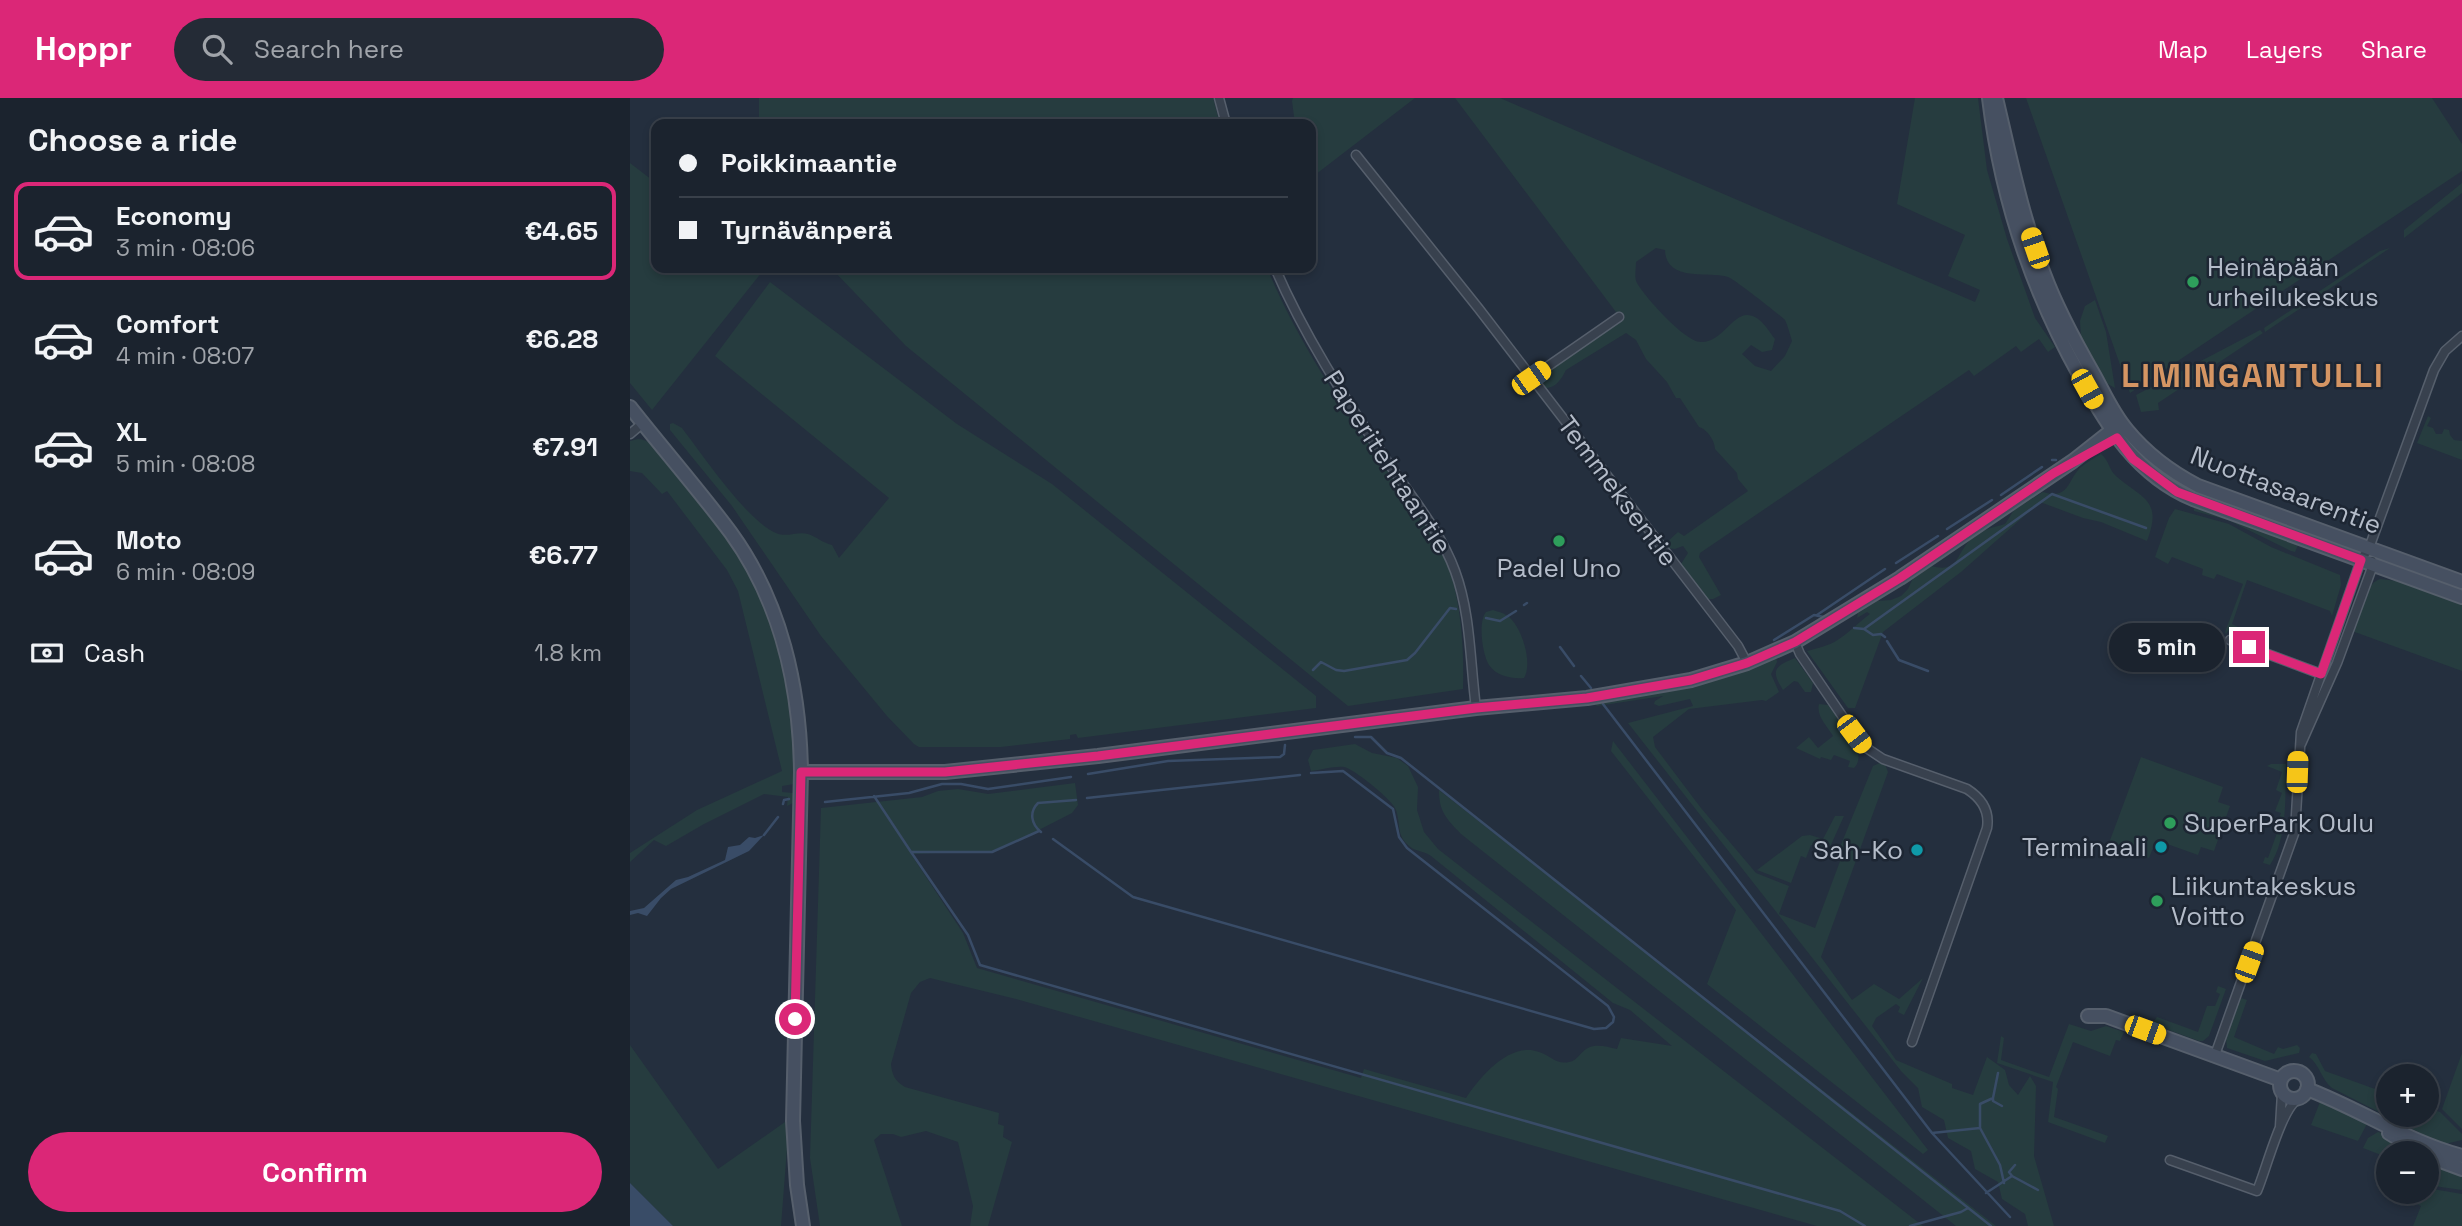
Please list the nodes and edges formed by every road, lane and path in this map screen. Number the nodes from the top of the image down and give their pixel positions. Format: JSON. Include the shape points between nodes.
{"nodes":[{"id":1,"x":1219,"y":98,"type":"edge"},
{"id":2,"x":1989,"y":98,"type":"edge"},
{"id":3,"x":1996,"y":98,"type":"edge"},
{"id":4,"x":1225,"y":119,"type":"edge"},
{"id":5,"x":1356,"y":155,"type":"dead end"},
{"id":6,"x":1278,"y":273,"type":"edge"},
{"id":7,"x":1619,"y":317,"type":"dead end"},
{"id":8,"x":2462,"y":336,"type":"edge"},
{"id":9,"x":1531,"y":378,"type":"junction"},
{"id":10,"x":630,"y":407,"type":"edge"},
{"id":11,"x":643,"y":423,"type":"junction"},
{"id":12,"x":2118,"y":432,"type":"junction"},
{"id":13,"x":630,"y":434,"type":"edge"},
{"id":14,"x":2369,"y":548,"type":"junction"},
{"id":15,"x":2367,"y":563,"type":"junction"},
{"id":16,"x":2462,"y":582,"type":"edge"},
{"id":17,"x":2462,"y":597,"type":"edge"},
{"id":18,"x":2230,"y":640,"type":"dead end"},
{"id":19,"x":1795,"y":642,"type":"junction"},
{"id":20,"x":1747,"y":663,"type":"junction"},
{"id":21,"x":2321,"y":674,"type":"junction"},
{"id":22,"x":1476,"y":708,"type":"junction"},
{"id":23,"x":2300,"y":745,"type":"junction"},
{"id":24,"x":801,"y":772,"type":"junction"},
{"id":25,"x":2088,"y":1016,"type":"dead end"},
{"id":26,"x":1912,"y":1042,"type":"dead end"},
{"id":27,"x":2215,"y":1055,"type":"junction"},
{"id":28,"x":2281,"y":1087,"type":"junction"},
{"id":29,"x":2303,"y":1094,"type":"junction"},
{"id":30,"x":2370,"y":1117,"type":"junction"},
{"id":31,"x":2279,"y":1128,"type":"junction"},
{"id":32,"x":2401,"y":1141,"type":"edge"},
{"id":33,"x":2462,"y":1156,"type":"edge"},
{"id":34,"x":2170,"y":1160,"type":"dead end"},
{"id":35,"x":2439,"y":1160,"type":"edge"},
{"id":36,"x":2462,"y":1169,"type":"edge"},
{"id":37,"x":803,"y":1226,"type":"edge"}],
"edges":[{"from":1,"to":4,"type":"street"},
{"from":2,"to":12,"type":"main road","name":"Nuottasaarentie","via":[[2003,183],[2036,289],[2062,344]]},
{"from":3,"to":12,"type":"main road","name":"Nuottasaarentie","via":[[2044,274]]},
{"from":5,"to":9,"type":"street","name":"Temmeksentie"},
{"from":6,"to":22,"type":"street","name":"Paperitehtaantie","via":[[1326,368],[1446,549],[1466,616]]},
{"from":7,"to":9,"type":"street"},
{"from":8,"to":14,"type":"street","via":[[2438,362]]},
{"from":9,"to":20,"type":"street","name":"Temmeksentie"},
{"from":10,"to":11,"type":"main road"},
{"from":11,"to":13,"type":"street"},
{"from":11,"to":24,"type":"main road","via":[[732,534],[765,594],[788,653],[800,727]]},
{"from":12,"to":14,"type":"main road","name":"Nuottasaarentie","via":[[2198,486]]},
{"from":12,"to":15,"type":"main road","name":"Nuottasaarentie","via":[[2133,459],[2177,492]]},
{"from":12,"to":19,"type":"main road","via":[[1900,578]]},
{"from":14,"to":15,"type":"street"},
{"from":14,"to":15,"type":"street"},
{"from":14,"to":16,"type":"main road","name":"Nuottasaarentie"},
{"from":15,"to":17,"type":"main road","name":"Nuottasaarentie"},
{"from":15,"to":21,"type":"street"},
{"from":15,"to":23,"type":"street","via":[[2337,663]]},
{"from":18,"to":21,"type":"street"},
{"from":19,"to":20,"type":"main road"},
{"from":19,"to":26,"type":"street","via":[[1862,745],[1883,759],[1977,795],[1988,821]]},
{"from":20,"to":22,"type":"main road","via":[[1643,689]]},
{"from":21,"to":23,"type":"street"},
{"from":22,"to":24,"type":"main road","via":[[945,772]]},
{"from":23,"to":27,"type":"street","via":[[2295,831]]},
{"from":24,"to":37,"type":"main road","via":[[793,1121]]},
{"from":25,"to":27,"type":"main road","via":[[2106,1016]]},
{"from":27,"to":28,"type":"main road"},
{"from":28,"to":29,"type":"main road","via":[[2289,1099]]},
{"from":28,"to":29,"type":"main road","via":[[2290,1072],[2299,1072],[2307,1081]]},
{"from":28,"to":31,"type":"street"},
{"from":29,"to":30,"type":"main road"},
{"from":29,"to":31,"type":"street","via":[[2291,1103]]},
{"from":30,"to":32,"type":"main road"},
{"from":30,"to":33,"type":"main road"},
{"from":31,"to":34,"type":"street","via":[[2257,1191]]},
{"from":35,"to":36,"type":"main road"}]}
